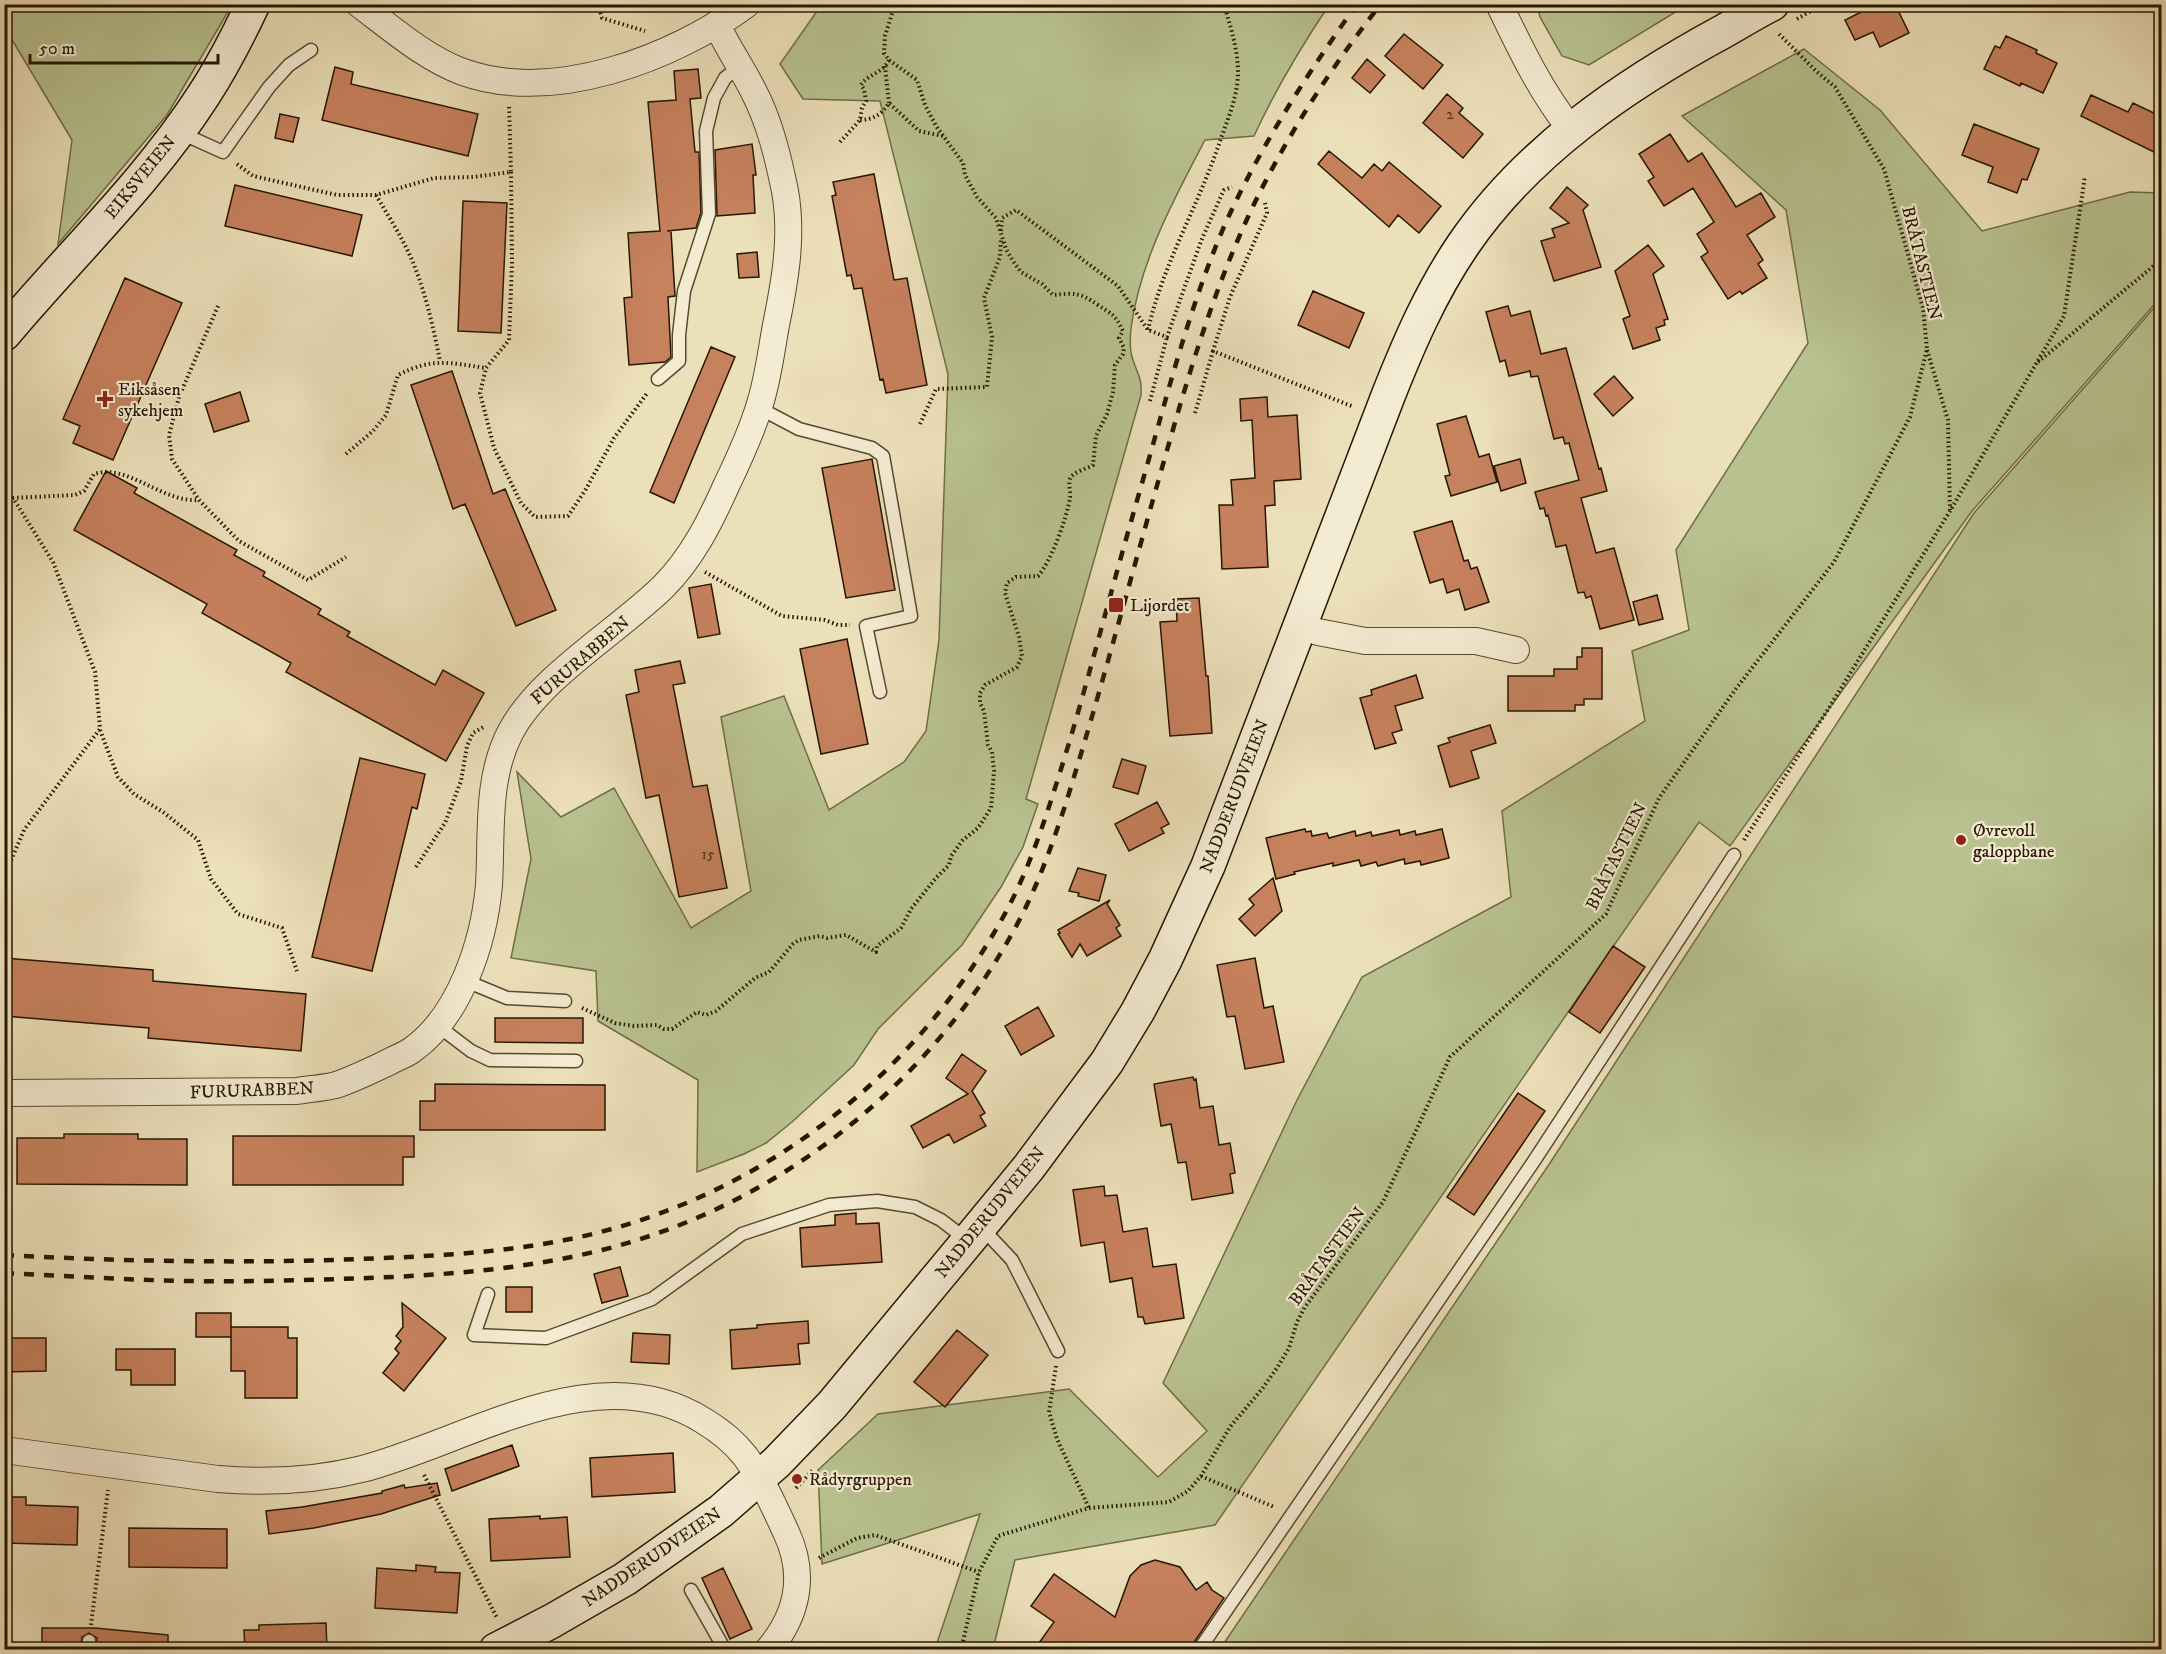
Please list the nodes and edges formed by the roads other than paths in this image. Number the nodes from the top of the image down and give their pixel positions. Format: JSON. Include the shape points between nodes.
{"nodes":[{"id":1,"x":253,"y":4,"type":"edge"},
{"id":2,"x":747,"y":4,"type":"edge"},
{"id":3,"x":1499,"y":4,"type":"edge"},
{"id":4,"x":1766,"y":7,"type":"edge"},
{"id":5,"x":374,"y":10,"type":"edge"},
{"id":6,"x":717,"y":25,"type":"junction"},
{"id":7,"x":311,"y":50,"type":"dead end"},
{"id":8,"x":739,"y":67,"type":"junction"},
{"id":9,"x":179,"y":129,"type":"junction"},
{"id":10,"x":1572,"y":131,"type":"junction"},
{"id":11,"x":4,"y":334,"type":"edge"},
{"id":12,"x":658,"y":378,"type":"road end"},
{"id":13,"x":759,"y":408,"type":"junction"},
{"id":14,"x":1300,"y":626,"type":"junction"},
{"id":15,"x":1516,"y":650,"type":"dead end"},
{"id":16,"x":880,"y":692,"type":"dead end"},
{"id":17,"x":1734,"y":855,"type":"road end"},
{"id":18,"x":466,"y":981,"type":"junction"},
{"id":19,"x":565,"y":1000,"type":"road end"},
{"id":20,"x":438,"y":1026,"type":"junction"},
{"id":21,"x":576,"y":1061,"type":"dead end"},
{"id":22,"x":4,"y":1093,"type":"edge"},
{"id":23,"x":974,"y":1233,"type":"junction"},
{"id":24,"x":488,"y":1294,"type":"dead end"},
{"id":25,"x":1058,"y":1351,"type":"road end"},
{"id":26,"x":4,"y":1450,"type":"edge"},
{"id":27,"x":760,"y":1479,"type":"junction"},
{"id":28,"x":691,"y":1590,"type":"dead end"},
{"id":29,"x":497,"y":1634,"type":"edge"},
{"id":30,"x":725,"y":1650,"type":"edge"},
{"id":31,"x":768,"y":1650,"type":"edge"},
{"id":32,"x":1199,"y":1650,"type":"edge"}],
"edges":[{"from":1,"to":9,"type":"main road","name":"EIKSVEIEN","via":[[221,65]]},
{"from":2,"to":6,"type":"street"},
{"from":3,"to":10,"type":"street","via":[[1539,86]]},
{"from":4,"to":10,"type":"main road","name":"NADDERUDVEIEN","via":[[1636,82]]},
{"from":5,"to":6,"type":"street","via":[[441,62],[483,78],[509,82],[556,81],[615,69],[657,55]]},
{"from":6,"to":8,"type":"street","name":"FURURABBEN"},
{"from":7,"to":9,"type":"lane","via":[[289,64],[268,87],[223,152]]},
{"from":8,"to":12,"type":"lane","via":[[724,78],[714,98],[706,131],[709,214],[684,291],[679,361]]},
{"from":8,"to":13,"type":"street","name":"FURURABBEN","via":[[771,132],[789,229],[782,294]]},
{"from":9,"to":11,"type":"main road","name":"EIKSVEIEN","via":[[137,183]]},
{"from":10,"to":14,"type":"main road","name":"NADDERUDVEIEN","via":[[1506,192],[1465,243],[1438,286],[1406,351]]},
{"from":13,"to":16,"type":"lane","via":[[799,429],[872,448],[883,456],[911,616],[866,626]]},
{"from":13,"to":18,"type":"street","name":"FURURABBEN","via":[[707,528],[686,561],[663,587],[525,708],[510,731],[500,755],[492,808],[488,889]]},
{"from":14,"to":15,"type":"street","via":[[1365,641],[1476,641]]},
{"from":14,"to":23,"type":"main road","name":"NADDERUDVEIEN","via":[[1208,866],[1154,980],[1107,1062]]},
{"from":17,"to":32,"type":"lane","via":[[1534,1161]]},
{"from":18,"to":19,"type":"lane","via":[[507,998]]},
{"from":18,"to":20,"type":"street","name":"FURURABBEN"},
{"from":20,"to":21,"type":"lane","via":[[490,1060]]},
{"from":20,"to":22,"type":"street","name":"FURURABBEN","via":[[412,1050],[376,1068],[334,1085],[306,1090]]},
{"from":23,"to":24,"type":"lane","via":[[898,1203],[829,1205],[742,1234],[652,1299],[546,1338],[474,1335]]},
{"from":23,"to":25,"type":"lane","via":[[1012,1260]]},
{"from":23,"to":27,"type":"main road","name":"NADDERUDVEIEN","via":[[831,1405]]},
{"from":26,"to":27,"type":"street","via":[[218,1479],[289,1481],[361,1469],[561,1401],[617,1396],[669,1404],[695,1415],[737,1448]]},
{"from":27,"to":29,"type":"main road","name":"NADDERUDVEIEN","via":[[625,1579],[552,1621]]},
{"from":27,"to":31,"type":"street","via":[[788,1535],[797,1585],[792,1612]]},
{"from":28,"to":30,"type":"lane"}]}
